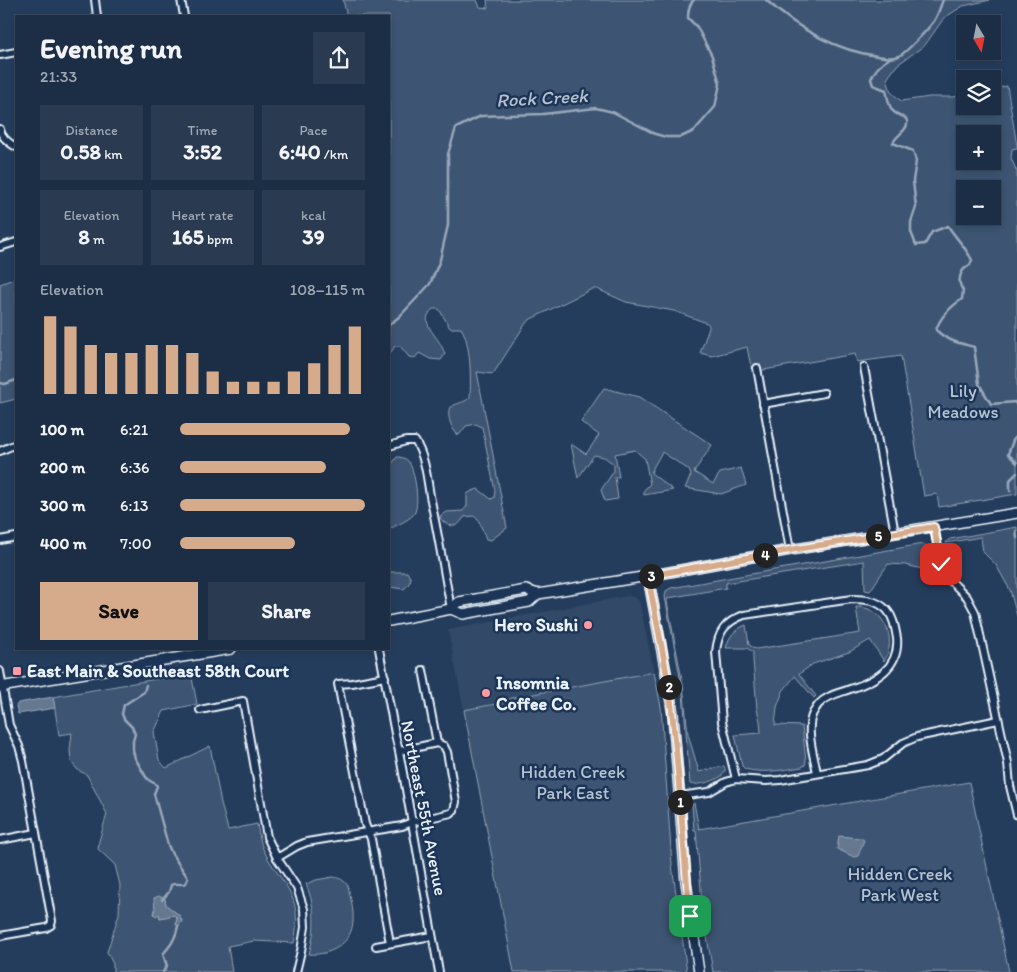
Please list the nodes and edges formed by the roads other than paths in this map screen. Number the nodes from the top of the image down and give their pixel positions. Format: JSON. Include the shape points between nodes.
{"nodes":[{"id":1,"x":95,"y":0,"type":"edge"},
{"id":2,"x":181,"y":0,"type":"edge"},
{"id":3,"x":97,"y":15,"type":"edge"},
{"id":4,"x":184,"y":15,"type":"edge"},
{"id":5,"x":15,"y":52,"type":"edge"},
{"id":6,"x":0,"y":55,"type":"edge"},
{"id":7,"x":0,"y":129,"type":"edge"},
{"id":8,"x":13,"y":146,"type":"edge"},
{"id":9,"x":15,"y":242,"type":"edge"},
{"id":10,"x":0,"y":247,"type":"edge"},
{"id":11,"x":864,"y":367,"type":"dead end"},
{"id":12,"x":757,"y":368,"type":"dead end"},
{"id":13,"x":824,"y":393,"type":"dead end"},
{"id":14,"x":763,"y":404,"type":"junction"},
{"id":15,"x":15,"y":444,"type":"edge"},
{"id":16,"x":390,"y":446,"type":"edge"},
{"id":17,"x":0,"y":451,"type":"edge"},
{"id":18,"x":1017,"y":512,"type":"edge"},
{"id":19,"x":934,"y":527,"type":"junction"},
{"id":20,"x":895,"y":533,"type":"junction"},
{"id":21,"x":15,"y":537,"type":"edge"},
{"id":22,"x":0,"y":540,"type":"edge"},
{"id":23,"x":790,"y":550,"type":"junction"},
{"id":24,"x":648,"y":576,"type":"junction"},
{"id":25,"x":450,"y":609,"type":"junction"},
{"id":26,"x":390,"y":621,"type":"edge"},
{"id":27,"x":225,"y":650,"type":"edge"},
{"id":28,"x":379,"y":650,"type":"edge"},
{"id":29,"x":424,"y":670,"type":"dead end"},
{"id":30,"x":0,"y":671,"type":"edge"},
{"id":31,"x":385,"y":677,"type":"junction"},
{"id":32,"x":1,"y":687,"type":"edge"},
{"id":33,"x":200,"y":710,"type":"dead end"},
{"id":34,"x":998,"y":720,"type":"junction"},
{"id":35,"x":437,"y":743,"type":"junction"},
{"id":36,"x":399,"y":750,"type":"junction"},
{"id":37,"x":817,"y":773,"type":"junction"},
{"id":38,"x":736,"y":779,"type":"junction"},
{"id":39,"x":679,"y":796,"type":"junction"},
{"id":40,"x":1017,"y":815,"type":"edge"},
{"id":41,"x":412,"y":822,"type":"junction"},
{"id":42,"x":368,"y":831,"type":"junction"},
{"id":43,"x":36,"y":833,"type":"junction"},
{"id":44,"x":0,"y":840,"type":"edge"},
{"id":45,"x":277,"y":858,"type":"junction"},
{"id":46,"x":0,"y":936,"type":"edge"},
{"id":47,"x":432,"y":936,"type":"junction"},
{"id":48,"x":390,"y":943,"type":"junction"},
{"id":49,"x":376,"y":946,"type":"dead end"},
{"id":50,"x":296,"y":972,"type":"edge"},
{"id":51,"x":439,"y":972,"type":"edge"},
{"id":52,"x":699,"y":972,"type":"edge"}],
"edges":[{"from":1,"to":3,"type":"street"},
{"from":2,"to":4,"type":"street"},
{"from":5,"to":6,"type":"street"},
{"from":7,"to":8,"type":"street"},
{"from":9,"to":10,"type":"street"},
{"from":11,"to":20,"type":"street"},
{"from":12,"to":14,"type":"street"},
{"from":13,"to":14,"type":"street"},
{"from":14,"to":23,"type":"street"},
{"from":15,"to":17,"type":"street"},
{"from":16,"to":25,"type":"street","via":[[415,441],[420,448]]},
{"from":18,"to":19,"type":"main road"},
{"from":19,"to":20,"type":"main road"},
{"from":19,"to":34,"type":"street","via":[[946,576],[967,597],[975,612]]},
{"from":20,"to":23,"type":"main road"},
{"from":21,"to":22,"type":"street"},
{"from":23,"to":24,"type":"main road"},
{"from":24,"to":25,"type":"main road","via":[[538,594],[529,602],[463,614]]},
{"from":24,"to":39,"type":"main road","via":[[671,699]]},
{"from":25,"to":26,"type":"main road"},
{"from":27,"to":32,"type":"main road"},
{"from":28,"to":31,"type":"street","name":"Northeast 55th Avenue"},
{"from":29,"to":35,"type":"street"},
{"from":30,"to":32,"type":"street"},
{"from":31,"to":36,"type":"street","name":"Northeast 55th Avenue"},
{"from":31,"to":42,"type":"street","via":[[338,684]]},
{"from":32,"to":43,"type":"street","via":[[9,725],[23,761]]},
{"from":33,"to":45,"type":"street","via":[[243,701],[267,837]]},
{"from":34,"to":37,"type":"street","via":[[917,737],[868,765]]},
{"from":34,"to":40,"type":"street"},
{"from":35,"to":36,"type":"street"},
{"from":35,"to":41,"type":"street","via":[[447,752],[456,806],[451,813]]},
{"from":36,"to":41,"type":"street","name":"Northeast 55th Avenue"},
{"from":37,"to":38,"type":"street","via":[[780,780]]},
{"from":37,"to":38,"type":"street","via":[[810,731],[812,715],[820,703],[878,677],[896,656],[898,645],[892,615],[881,605],[866,599],[744,615],[724,627],[716,652],[722,722]]},
{"from":38,"to":39,"type":"street","via":[[708,792]]},
{"from":39,"to":52,"type":"main road","via":[[690,916]]},
{"from":41,"to":42,"type":"street"},
{"from":41,"to":47,"type":"street","name":"Northeast 55th Avenue"},
{"from":42,"to":45,"type":"street","via":[[307,842]]},
{"from":42,"to":48,"type":"street"},
{"from":43,"to":44,"type":"street"},
{"from":43,"to":46,"type":"street","via":[[52,921],[46,928]]},
{"from":45,"to":50,"type":"street","via":[[297,888],[304,909],[305,927]]},
{"from":47,"to":48,"type":"street"},
{"from":47,"to":51,"type":"street","name":"Northeast 55th Avenue"},
{"from":48,"to":49,"type":"street"}]}
